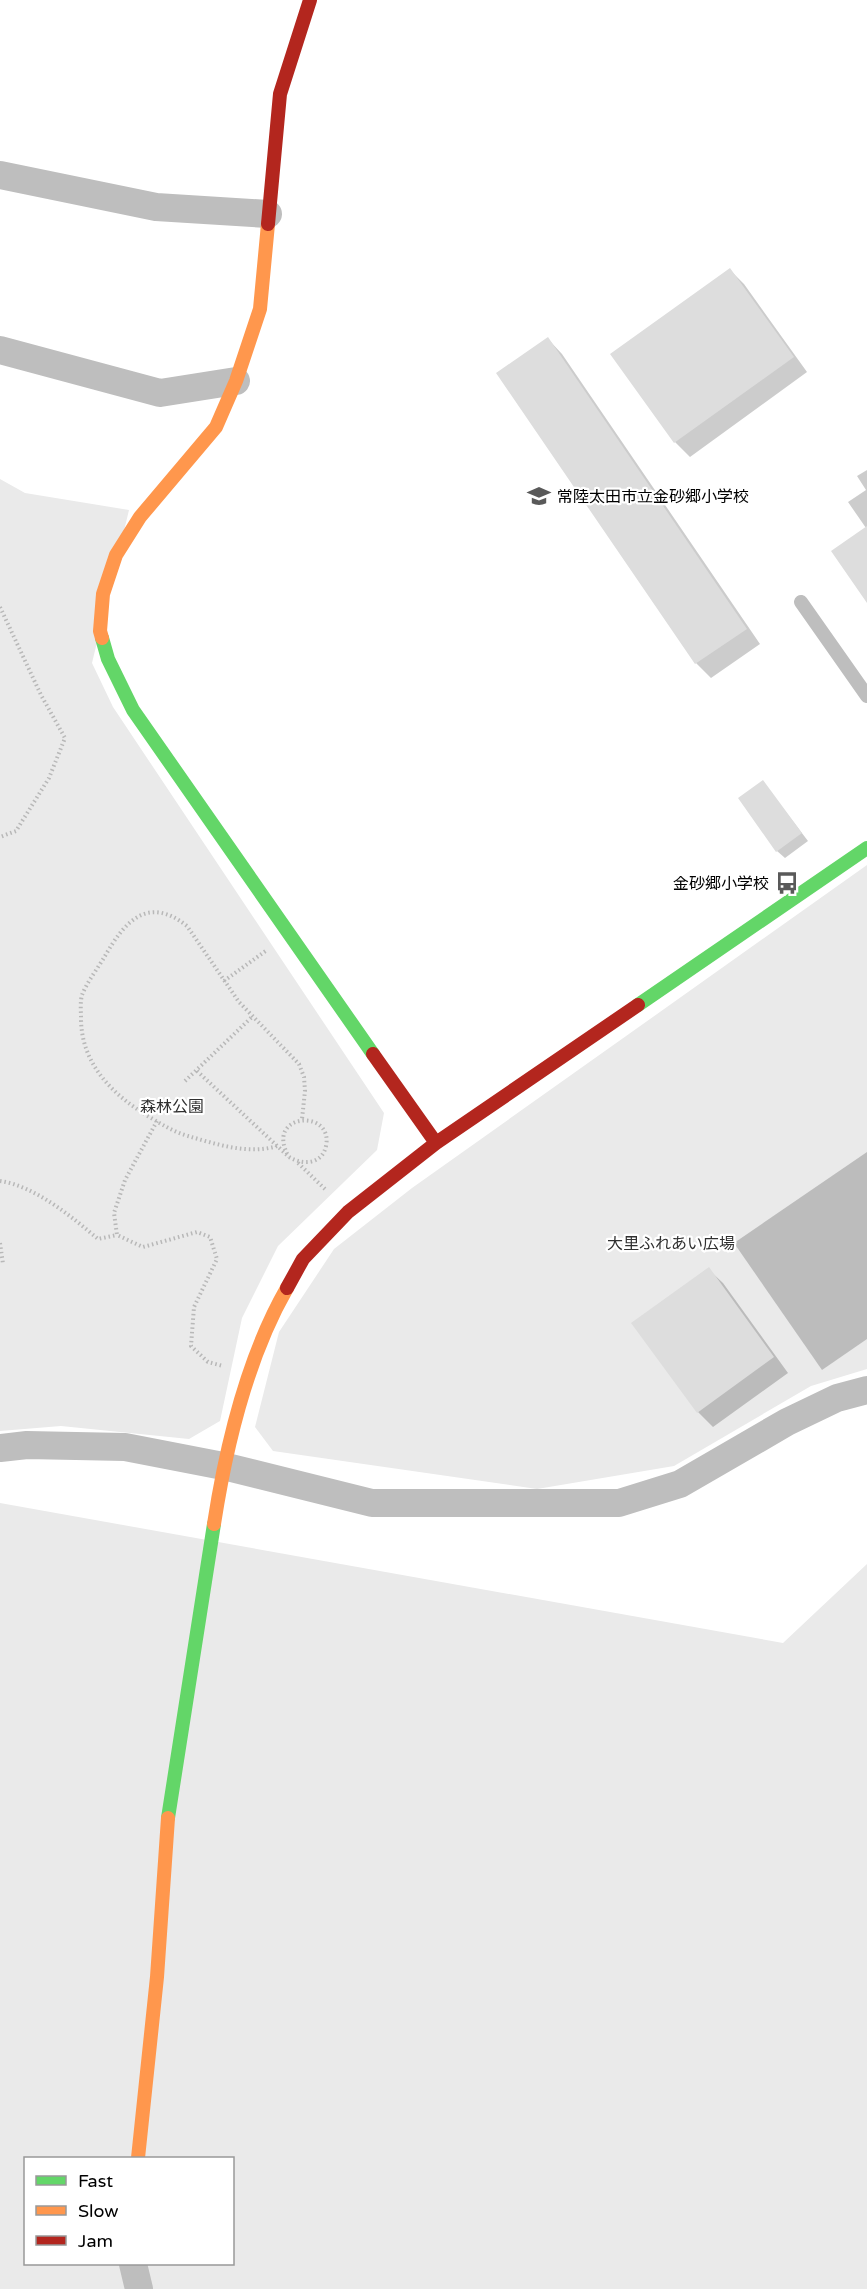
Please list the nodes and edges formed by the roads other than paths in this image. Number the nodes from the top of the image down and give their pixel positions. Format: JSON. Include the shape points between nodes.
{"nodes":[{"id":1,"x":310,"y":0,"type":"edge"},
{"id":2,"x":0,"y":175,"type":"edge"},
{"id":3,"x":268,"y":214,"type":"junction"},
{"id":4,"x":0,"y":350,"type":"edge"},
{"id":5,"x":236,"y":381,"type":"junction"},
{"id":6,"x":801,"y":602,"type":"dead end"},
{"id":7,"x":867,"y":696,"type":"edge"},
{"id":8,"x":867,"y":848,"type":"edge"},
{"id":9,"x":436,"y":1143,"type":"junction"},
{"id":10,"x":867,"y":1390,"type":"edge"},
{"id":11,"x":0,"y":1448,"type":"edge"},
{"id":12,"x":223,"y":1466,"type":"junction"},
{"id":13,"x":138,"y":2157,"type":"edge"},
{"id":14,"x":133,"y":2265,"type":"edge"},
{"id":15,"x":140,"y":2289,"type":"edge"}],
"edges":[{"from":1,"to":3,"type":"street","via":[[280,94]]},
{"from":2,"to":3,"type":"street","via":[[156,207]]},
{"from":3,"to":5,"type":"street","via":[[260,309]]},
{"from":4,"to":5,"type":"street","via":[[160,393]]},
{"from":5,"to":9,"type":"street","via":[[216,427],[140,517],[116,555],[103,594],[100,631],[108,659],[133,710]]},
{"from":6,"to":7,"type":"lane"},
{"from":8,"to":9,"type":"street"},
{"from":9,"to":12,"type":"street","via":[[348,1212],[303,1259],[271,1316]]},
{"from":10,"to":12,"type":"street","via":[[837,1398],[786,1422],[680,1484],[619,1503],[372,1503]]},
{"from":11,"to":12,"type":"street","via":[[125,1447]]},
{"from":12,"to":13,"type":"street","via":[[167,1822],[155,2000]]},
{"from":14,"to":15,"type":"street"}]}
